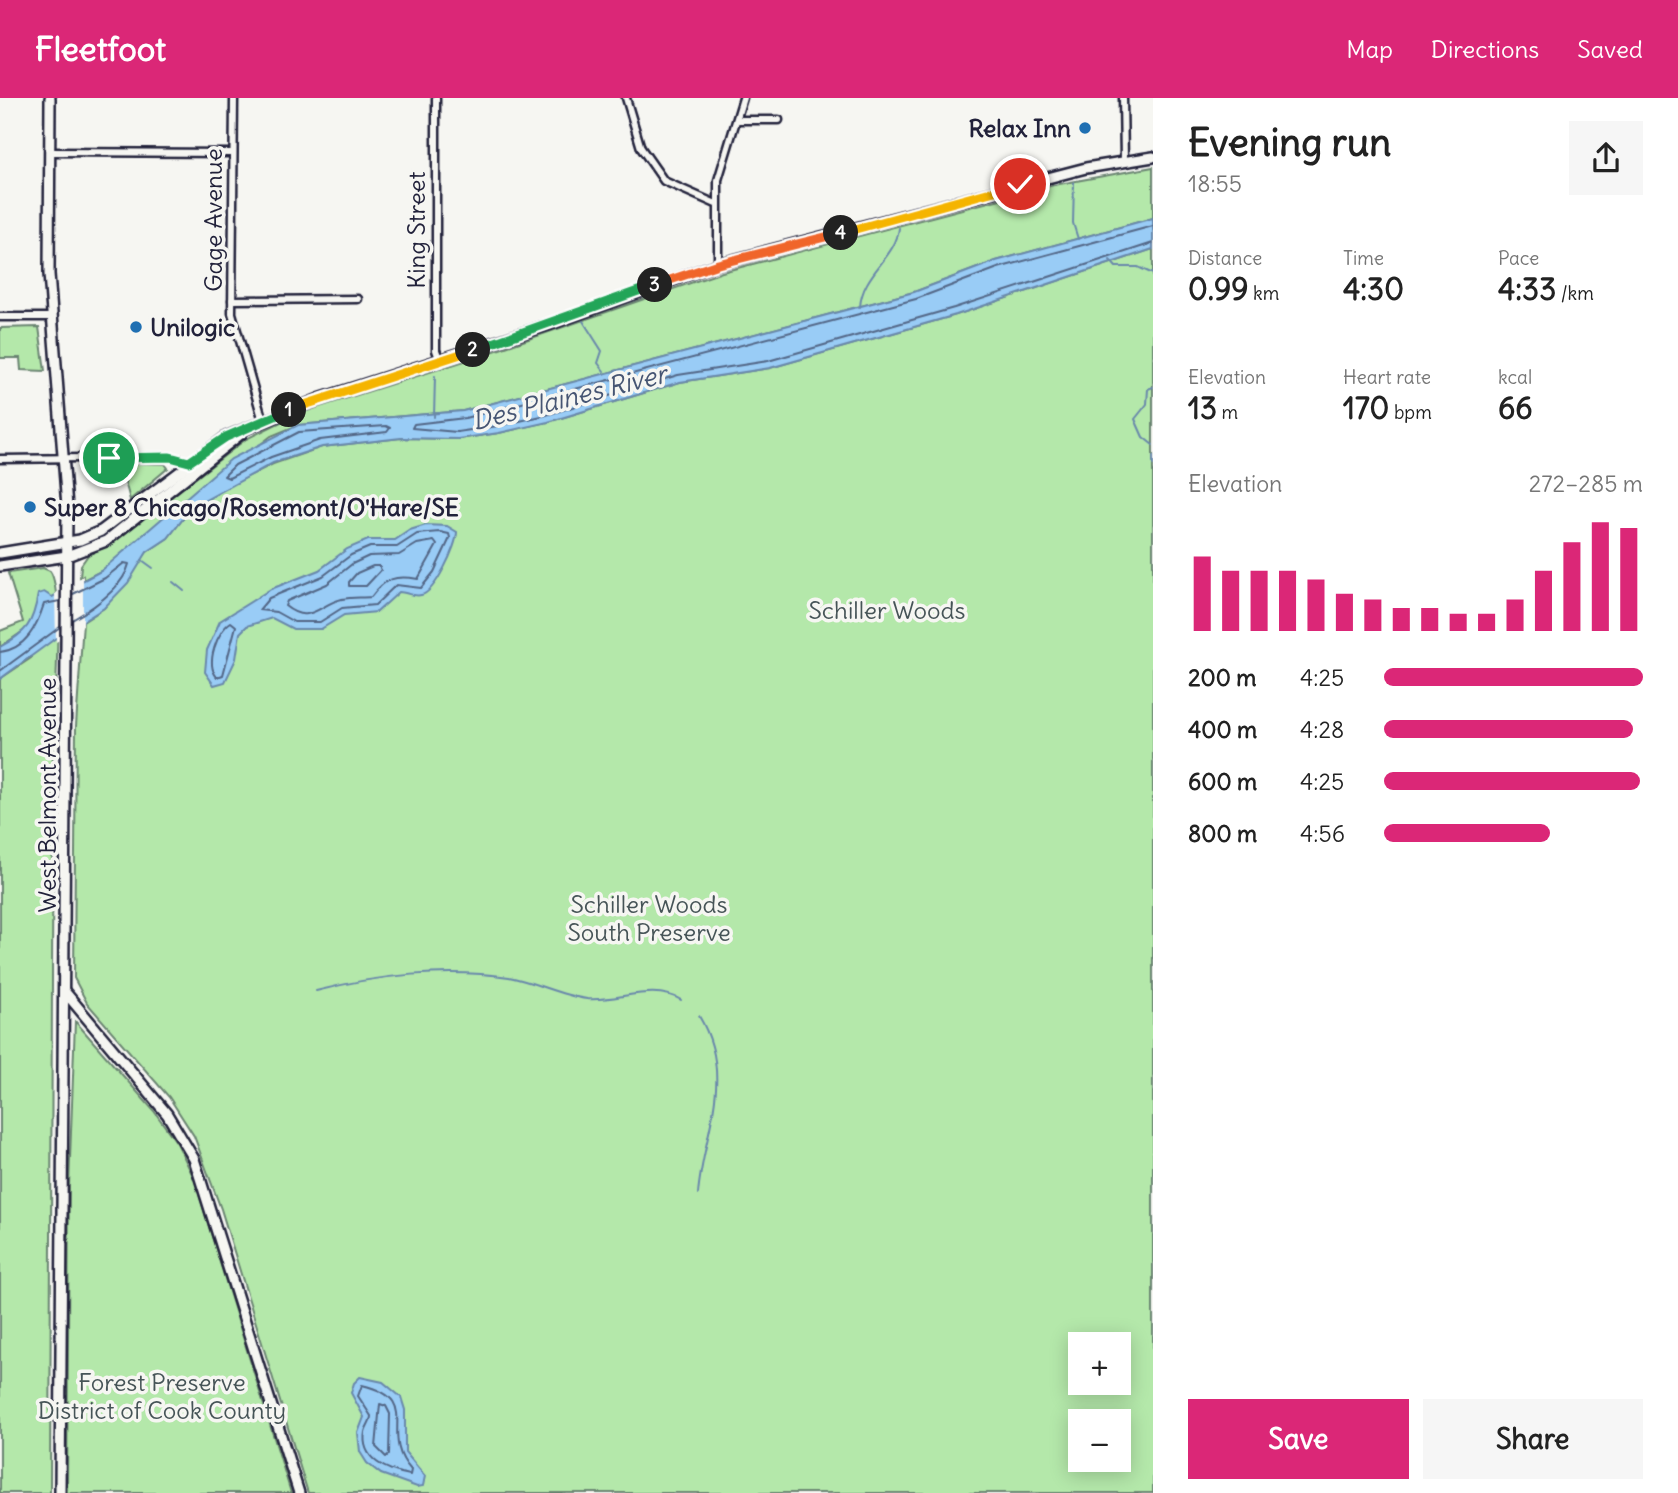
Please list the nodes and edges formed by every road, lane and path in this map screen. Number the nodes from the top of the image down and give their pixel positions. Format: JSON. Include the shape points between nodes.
{"nodes":[{"id":1,"x":50,"y":98,"type":"edge"},
{"id":2,"x":234,"y":98,"type":"edge"},
{"id":3,"x":436,"y":98,"type":"edge"},
{"id":4,"x":626,"y":98,"type":"edge"},
{"id":5,"x":743,"y":98,"type":"edge"},
{"id":6,"x":1123,"y":98,"type":"edge"},
{"id":7,"x":738,"y":120,"type":"junction"},
{"id":8,"x":779,"y":120,"type":"dead end"},
{"id":9,"x":50,"y":152,"type":"junction"},
{"id":10,"x":233,"y":153,"type":"junction"},
{"id":11,"x":1153,"y":157,"type":"edge"},
{"id":12,"x":1124,"y":160,"type":"junction"},
{"id":13,"x":716,"y":204,"type":"junction"},
{"id":14,"x":718,"y":264,"type":"junction"},
{"id":15,"x":358,"y":299,"type":"dead end"},
{"id":16,"x":232,"y":300,"type":"junction"},
{"id":17,"x":0,"y":317,"type":"edge"},
{"id":18,"x":51,"y":317,"type":"junction"},
{"id":19,"x":440,"y":361,"type":"junction"},
{"id":20,"x":263,"y":421,"type":"junction"},
{"id":21,"x":243,"y":432,"type":"junction"},
{"id":22,"x":65,"y":458,"type":"junction"},
{"id":23,"x":0,"y":459,"type":"edge"},
{"id":24,"x":189,"y":462,"type":"junction"},
{"id":25,"x":67,"y":542,"type":"junction"},
{"id":26,"x":0,"y":553,"type":"edge"},
{"id":27,"x":67,"y":556,"type":"junction"},
{"id":28,"x":0,"y":566,"type":"edge"},
{"id":29,"x":65,"y":992,"type":"junction"},
{"id":30,"x":60,"y":1493,"type":"edge"},
{"id":31,"x":299,"y":1493,"type":"edge"}],
"edges":[{"from":1,"to":9,"type":"main road","name":"West Belmont Avenue"},
{"from":2,"to":10,"type":"street","name":"Gage Avenue"},
{"from":3,"to":19,"type":"street","name":"King Street","via":[[436,350]]},
{"from":4,"to":13,"type":"street","via":[[641,148],[664,181]]},
{"from":5,"to":7,"type":"street"},
{"from":6,"to":12,"type":"street"},
{"from":7,"to":8,"type":"street"},
{"from":7,"to":13,"type":"street","via":[[718,180]]},
{"from":9,"to":10,"type":"street"},
{"from":9,"to":18,"type":"main road","name":"West Belmont Avenue"},
{"from":10,"to":16,"type":"street","name":"Gage Avenue"},
{"from":11,"to":12,"type":"main road"},
{"from":12,"to":14,"type":"main road"},
{"from":13,"to":14,"type":"street"},
{"from":14,"to":19,"type":"main road"},
{"from":15,"to":16,"type":"street"},
{"from":16,"to":20,"type":"street","name":"Gage Avenue","via":[[233,320]]},
{"from":17,"to":18,"type":"street"},
{"from":18,"to":22,"type":"main road","name":"West Belmont Avenue"},
{"from":19,"to":20,"type":"main road"},
{"from":20,"to":21,"type":"main road"},
{"from":21,"to":24,"type":"main road","via":[[226,437]]},
{"from":21,"to":27,"type":"main road","via":[[119,533]]},
{"from":22,"to":23,"type":"street"},
{"from":22,"to":24,"type":"street","via":[[170,457]]},
{"from":22,"to":25,"type":"main road","name":"West Belmont Avenue"},
{"from":24,"to":25,"type":"main road","via":[[113,524]]},
{"from":25,"to":26,"type":"main road"},
{"from":25,"to":27,"type":"main road","name":"West Belmont Avenue"},
{"from":27,"to":28,"type":"main road"},
{"from":27,"to":29,"type":"main road","name":"West Belmont Avenue"},
{"from":29,"to":30,"type":"main road","name":"West Belmont Avenue"},
{"from":29,"to":31,"type":"main road","via":[[178,1130],[201,1176]]}]}
